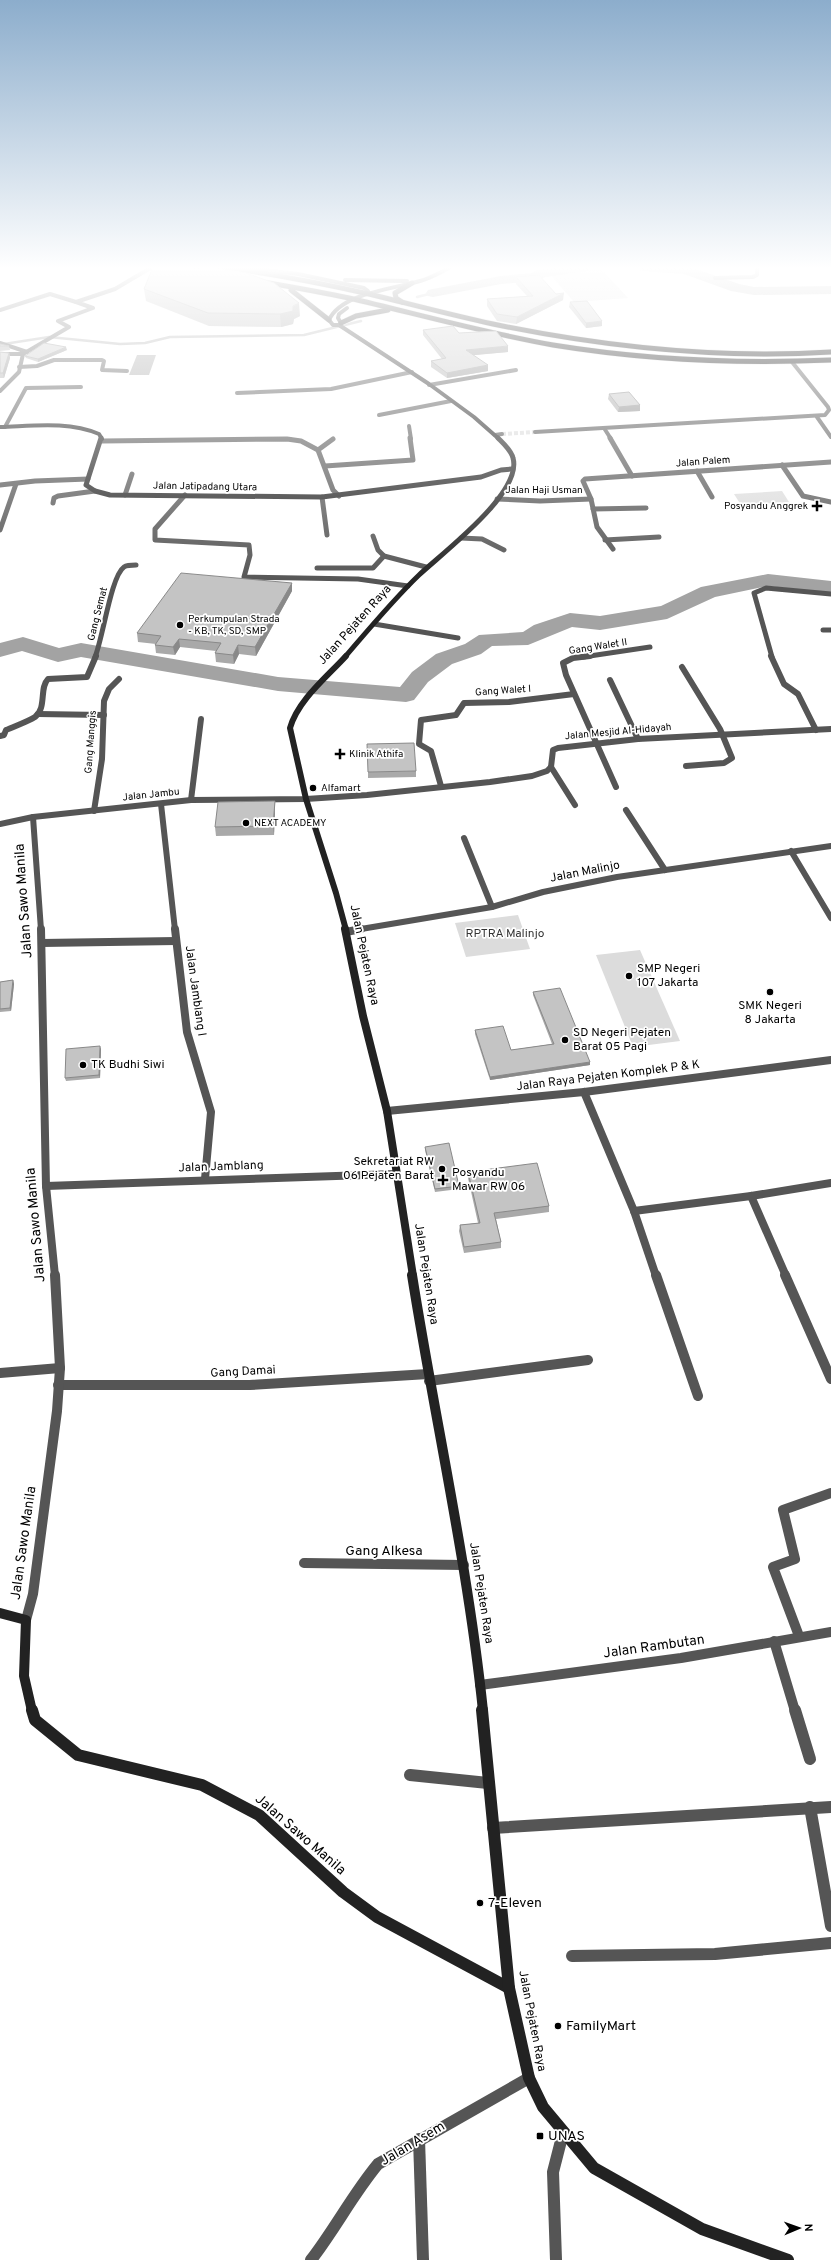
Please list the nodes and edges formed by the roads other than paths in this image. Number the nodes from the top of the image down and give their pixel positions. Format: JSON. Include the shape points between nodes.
{"nodes":[{"id":1,"x":16,"y":372,"type":"edge"},
{"id":2,"x":410,"y":372,"type":"edge"},
{"id":3,"x":412,"y":372,"type":"edge"},
{"id":4,"x":502,"y":372,"type":"edge"},
{"id":5,"x":800,"y":372,"type":"edge"},
{"id":6,"x":429,"y":385,"type":"junction"},
{"id":7,"x":81,"y":387,"type":"dead end"},
{"id":8,"x":0,"y":391,"type":"edge"},
{"id":9,"x":237,"y":393,"type":"dead end"},
{"id":10,"x":451,"y":401,"type":"junction"},
{"id":11,"x":379,"y":415,"type":"dead end"},
{"id":12,"x":817,"y":418,"type":"junction"},
{"id":13,"x":409,"y":426,"type":"dead end"},
{"id":14,"x":2,"y":427,"type":"edge"},
{"id":15,"x":604,"y":428,"type":"junction"},
{"id":16,"x":535,"y":432,"type":"tunnel mouth"},
{"id":17,"x":502,"y":434,"type":"tunnel mouth"},
{"id":18,"x":494,"y":435,"type":"junction"},
{"id":19,"x":831,"y":437,"type":"edge"},
{"id":20,"x":333,"y":438,"type":"dead end"},
{"id":21,"x":102,"y":441,"type":"junction"},
{"id":22,"x":318,"y":450,"type":"junction"},
{"id":23,"x":831,"y":462,"type":"edge"},
{"id":24,"x":782,"y":465,"type":"junction"},
{"id":25,"x":325,"y":466,"type":"junction"},
{"id":26,"x":512,"y":469,"type":"junction"},
{"id":27,"x":697,"y":471,"type":"junction"},
{"id":28,"x":132,"y":474,"type":"dead end"},
{"id":29,"x":632,"y":476,"type":"junction"},
{"id":30,"x":480,"y":477,"type":"junction"},
{"id":31,"x":88,"y":479,"type":"junction"},
{"id":32,"x":508,"y":479,"type":"junction"},
{"id":33,"x":16,"y":484,"type":"junction"},
{"id":34,"x":0,"y":486,"type":"edge"},
{"id":35,"x":95,"y":491,"type":"junction"},
{"id":36,"x":125,"y":495,"type":"junction"},
{"id":37,"x":185,"y":495,"type":"junction"},
{"id":38,"x":339,"y":496,"type":"junction"},
{"id":39,"x":322,"y":497,"type":"junction"},
{"id":40,"x":712,"y":497,"type":"dead end"},
{"id":41,"x":497,"y":499,"type":"junction"},
{"id":42,"x":591,"y":499,"type":"junction"},
{"id":43,"x":831,"y":502,"type":"edge"},
{"id":44,"x":53,"y":503,"type":"dead end"},
{"id":45,"x":646,"y":508,"type":"dead end"},
{"id":46,"x":593,"y":509,"type":"junction"},
{"id":47,"x":0,"y":530,"type":"edge"},
{"id":48,"x":327,"y":535,"type":"dead end"},
{"id":49,"x":373,"y":536,"type":"dead end"},
{"id":50,"x":659,"y":537,"type":"dead end"},
{"id":51,"x":461,"y":538,"type":"junction"},
{"id":52,"x":605,"y":540,"type":"junction"},
{"id":53,"x":614,"y":549,"type":"dead end"},
{"id":54,"x":504,"y":550,"type":"dead end"},
{"id":55,"x":384,"y":556,"type":"junction"},
{"id":56,"x":136,"y":565,"type":"dead end"},
{"id":57,"x":426,"y":567,"type":"junction"},
{"id":58,"x":317,"y":568,"type":"dead end"},
{"id":59,"x":408,"y":586,"type":"junction"},
{"id":60,"x":831,"y":594,"type":"edge"},
{"id":61,"x":374,"y":624,"type":"junction"},
{"id":62,"x":823,"y":630,"type":"dead end"},
{"id":63,"x":831,"y":630,"type":"edge"},
{"id":64,"x":458,"y":638,"type":"dead end"},
{"id":65,"x":650,"y":646,"type":"dead end"},
{"id":66,"x":682,"y":667,"type":"dead end"},
{"id":67,"x":119,"y":679,"type":"dead end"},
{"id":68,"x":610,"y":680,"type":"dead end"},
{"id":69,"x":574,"y":694,"type":"junction"},
{"id":70,"x":38,"y":714,"type":"junction"},
{"id":71,"x":104,"y":716,"type":"junction"},
{"id":72,"x":201,"y":719,"type":"dead end"},
{"id":73,"x":831,"y":729,"type":"edge"},
{"id":74,"x":816,"y":730,"type":"junction"},
{"id":75,"x":722,"y":734,"type":"junction"},
{"id":76,"x":0,"y":736,"type":"edge"},
{"id":77,"x":638,"y":739,"type":"junction"},
{"id":78,"x":595,"y":743,"type":"junction"},
{"id":79,"x":686,"y":766,"type":"dead end"},
{"id":80,"x":551,"y":767,"type":"junction"},
{"id":81,"x":441,"y":786,"type":"junction"},
{"id":82,"x":616,"y":787,"type":"dead end"},
{"id":83,"x":306,"y":799,"type":"junction"},
{"id":84,"x":191,"y":800,"type":"junction"},
{"id":85,"x":161,"y":804,"type":"junction"},
{"id":86,"x":575,"y":806,"type":"dead end"},
{"id":87,"x":626,"y":810,"type":"dead end"},
{"id":88,"x":94,"y":811,"type":"junction"},
{"id":89,"x":33,"y":818,"type":"junction"},
{"id":90,"x":0,"y":824,"type":"edge"},
{"id":91,"x":464,"y":838,"type":"dead end"},
{"id":92,"x":831,"y":846,"type":"edge"},
{"id":93,"x":791,"y":851,"type":"junction"},
{"id":94,"x":665,"y":870,"type":"junction"},
{"id":95,"x":492,"y":907,"type":"junction"},
{"id":96,"x":831,"y":918,"type":"edge"},
{"id":97,"x":346,"y":932,"type":"junction"},
{"id":98,"x":176,"y":942,"type":"junction"},
{"id":99,"x":42,"y":943,"type":"junction"},
{"id":100,"x":831,"y":1060,"type":"edge"},
{"id":101,"x":584,"y":1092,"type":"junction"},
{"id":102,"x":387,"y":1111,"type":"junction"},
{"id":103,"x":396,"y":1174,"type":"junction"},
{"id":104,"x":205,"y":1179,"type":"junction"},
{"id":105,"x":831,"y":1183,"type":"edge"},
{"id":106,"x":46,"y":1186,"type":"junction"},
{"id":107,"x":751,"y":1196,"type":"junction"},
{"id":108,"x":634,"y":1211,"type":"junction"},
{"id":109,"x":588,"y":1360,"type":"dead end"},
{"id":110,"x":60,"y":1368,"type":"junction"},
{"id":111,"x":0,"y":1373,"type":"edge"},
{"id":112,"x":429,"y":1377,"type":"junction"},
{"id":113,"x":831,"y":1379,"type":"edge"},
{"id":114,"x":58,"y":1385,"type":"junction"},
{"id":115,"x":698,"y":1396,"type":"dead end"},
{"id":116,"x":831,"y":1493,"type":"edge"},
{"id":117,"x":304,"y":1563,"type":"dead end"},
{"id":118,"x":464,"y":1565,"type":"junction"},
{"id":119,"x":0,"y":1613,"type":"edge"},
{"id":120,"x":26,"y":1620,"type":"junction"},
{"id":121,"x":831,"y":1632,"type":"edge"},
{"id":122,"x":798,"y":1636,"type":"junction"},
{"id":123,"x":774,"y":1642,"type":"junction"},
{"id":124,"x":480,"y":1684,"type":"junction"},
{"id":125,"x":810,"y":1758,"type":"dead end"},
{"id":126,"x":410,"y":1775,"type":"dead end"},
{"id":127,"x":488,"y":1783,"type":"junction"},
{"id":128,"x":810,"y":1807,"type":"junction"},
{"id":129,"x":831,"y":1807,"type":"edge"},
{"id":130,"x":493,"y":1828,"type":"junction"},
{"id":131,"x":831,"y":1926,"type":"edge"},
{"id":132,"x":831,"y":1943,"type":"edge"},
{"id":133,"x":572,"y":1956,"type":"dead end"},
{"id":134,"x":509,"y":1988,"type":"junction"},
{"id":135,"x":529,"y":2078,"type":"junction"},
{"id":136,"x":562,"y":2133,"type":"junction"},
{"id":137,"x":419,"y":2139,"type":"junction"},
{"id":138,"x":311,"y":2260,"type":"edge"},
{"id":139,"x":423,"y":2260,"type":"edge"},
{"id":140,"x":556,"y":2260,"type":"edge"},
{"id":141,"x":788,"y":2260,"type":"edge"}],
"edges":[{"from":1,"to":8,"type":"street"},
{"from":2,"to":9,"type":"street","via":[[331,389]]},
{"from":3,"to":6,"type":"street"},
{"from":4,"to":6,"type":"street"},
{"from":5,"to":12,"type":"street","via":[[828,407],[828,413]]},
{"from":6,"to":10,"type":"street"},
{"from":7,"to":14,"type":"street","via":[[26,388]]},
{"from":10,"to":11,"type":"street"},
{"from":10,"to":18,"type":"street"},
{"from":12,"to":15,"type":"street"},
{"from":12,"to":19,"type":"street"},
{"from":13,"to":25,"type":"street","via":[[413,460]]},
{"from":14,"to":21,"type":"street","via":[[84,429],[99,434]]},
{"from":15,"to":16,"type":"street"},
{"from":15,"to":29,"type":"street"},
{"from":17,"to":18,"type":"street"},
{"from":18,"to":26,"type":"street","via":[[510,451]]},
{"from":20,"to":22,"type":"street"},
{"from":21,"to":22,"type":"street","via":[[287,439],[301,441]]},
{"from":21,"to":31,"type":"street"},
{"from":22,"to":25,"type":"street"},
{"from":23,"to":24,"type":"street","name":"Jalan Palem"},
{"from":24,"to":27,"type":"street","name":"Jalan Palem"},
{"from":24,"to":43,"type":"street","via":[[803,496]]},
{"from":25,"to":38,"type":"street","via":[[332,490]]},
{"from":26,"to":30,"type":"street","name":"Jalan Jatipadang Utara"},
{"from":26,"to":32,"type":"street","name":"Jalan Pejaten Raya"},
{"from":27,"to":29,"type":"street","name":"Jalan Palem"},
{"from":27,"to":40,"type":"street"},
{"from":28,"to":36,"type":"street"},
{"from":29,"to":42,"type":"street","name":"Jalan Palem","via":[[583,479]]},
{"from":30,"to":32,"type":"street","name":"Jalan Jatipadang Utara"},
{"from":30,"to":38,"type":"street","name":"Jalan Jatipadang Utara"},
{"from":31,"to":33,"type":"street"},
{"from":31,"to":35,"type":"street","via":[[87,486]]},
{"from":32,"to":41,"type":"street","name":"Jalan Pejaten Raya"},
{"from":33,"to":34,"type":"street"},
{"from":33,"to":47,"type":"street"},
{"from":35,"to":36,"type":"street","name":"Jalan Jatipadang Utara"},
{"from":35,"to":44,"type":"street","via":[[58,496],[54,498]]},
{"from":36,"to":37,"type":"street","name":"Jalan Jatipadang Utara"},
{"from":37,"to":39,"type":"street","name":"Jalan Jatipadang Utara"},
{"from":37,"to":59,"type":"street","via":[[154,529],[155,540],[249,545],[250,555],[244,577],[358,579],[364,582]]},
{"from":38,"to":39,"type":"street","name":"Jalan Jatipadang Utara"},
{"from":39,"to":48,"type":"street"},
{"from":41,"to":42,"type":"street","name":"Jalan Haji Usman"},
{"from":41,"to":51,"type":"street","name":"Jalan Pejaten Raya"},
{"from":42,"to":46,"type":"street"},
{"from":45,"to":46,"type":"street"},
{"from":46,"to":52,"type":"street","via":[[597,527]]},
{"from":49,"to":55,"type":"street","via":[[378,550]]},
{"from":50,"to":52,"type":"street"},
{"from":51,"to":54,"type":"street","via":[[484,539]]},
{"from":51,"to":57,"type":"street","name":"Jalan Pejaten Raya"},
{"from":52,"to":53,"type":"street"},
{"from":55,"to":57,"type":"street"},
{"from":55,"to":58,"type":"street","via":[[373,568]]},
{"from":56,"to":70,"type":"street","name":"Gang Semat","via":[[125,566],[119,572],[100,643],[86,677],[48,679]]},
{"from":57,"to":59,"type":"street","name":"Jalan Pejaten Raya"},
{"from":59,"to":61,"type":"street","name":"Jalan Pejaten Raya"},
{"from":60,"to":74,"type":"street","via":[[766,588],[754,593],[773,661],[784,684],[798,694]]},
{"from":61,"to":64,"type":"street"},
{"from":61,"to":83,"type":"street","name":"Jalan Pejaten Raya","via":[[312,695],[290,725]]},
{"from":62,"to":63,"type":"street"},
{"from":65,"to":69,"type":"street","name":"Gang Walet II","via":[[567,660],[563,663],[563,668]]},
{"from":66,"to":75,"type":"street"},
{"from":67,"to":71,"type":"street","name":"Gang Manggis","via":[[107,694]]},
{"from":68,"to":77,"type":"street"},
{"from":69,"to":78,"type":"street","name":"Gang Walet II"},
{"from":69,"to":81,"type":"street","name":"Gang Walet l","via":[[509,702],[464,703],[456,715],[421,720],[419,744],[431,752]]},
{"from":70,"to":71,"type":"street"},
{"from":70,"to":76,"type":"street","via":[[33,719],[6,730],[4,735]]},
{"from":71,"to":88,"type":"street","name":"Gang Manggis","via":[[102,759]]},
{"from":72,"to":84,"type":"street"},
{"from":73,"to":74,"type":"street","name":"Jalan Mesjid Al-Hidayah"},
{"from":74,"to":75,"type":"street","name":"Jalan Mesjid Al-Hidayah"},
{"from":75,"to":77,"type":"street","name":"Jalan Mesjid Al-Hidayah"},
{"from":75,"to":79,"type":"street","via":[[731,760],[724,763]]},
{"from":77,"to":78,"type":"street","name":"Jalan Mesjid Al-Hidayah"},
{"from":78,"to":80,"type":"street","name":"Jalan Mesjid Al-Hidayah","via":[[554,749]]},
{"from":78,"to":82,"type":"street","name":"Gang Walet II"},
{"from":80,"to":81,"type":"street","via":[[532,776]]},
{"from":80,"to":86,"type":"street"},
{"from":81,"to":83,"type":"street"},
{"from":83,"to":84,"type":"street","name":"Jalan Jambu"},
{"from":83,"to":97,"type":"street","name":"Jalan Pejaten Raya"},
{"from":84,"to":85,"type":"street","name":"Jalan Jambu"},
{"from":85,"to":88,"type":"street","name":"Jalan Jambu"},
{"from":85,"to":98,"type":"street","name":"Jalan Jamblang I"},
{"from":87,"to":94,"type":"street"},
{"from":88,"to":89,"type":"street","name":"Jalan Jambu"},
{"from":89,"to":90,"type":"street","name":"Jalan Jambu"},
{"from":89,"to":99,"type":"street","name":"Jalan Sawo Manila"},
{"from":91,"to":95,"type":"street"},
{"from":92,"to":93,"type":"street","name":"Jalan Malinjo"},
{"from":93,"to":94,"type":"street","name":"Jalan Malinjo"},
{"from":93,"to":96,"type":"street"},
{"from":94,"to":95,"type":"street","name":"Jalan Malinjo","via":[[566,887]]},
{"from":95,"to":97,"type":"street","name":"Jalan Malinjo"},
{"from":97,"to":102,"type":"street","name":"Jalan Pejaten Raya","via":[[363,1016]]},
{"from":98,"to":99,"type":"street"},
{"from":98,"to":104,"type":"street","name":"Jalan Jamblang I","via":[[187,1032],[211,1112]]},
{"from":99,"to":106,"type":"street","name":"Jalan Sawo Manila"},
{"from":100,"to":101,"type":"street","name":"Jalan Raya Pejaten Komplek P & K"},
{"from":101,"to":102,"type":"street","name":"Jalan Raya Pejaten Komplek P & K"},
{"from":101,"to":108,"type":"street"},
{"from":102,"to":103,"type":"street","name":"Jalan Pejaten Raya"},
{"from":103,"to":104,"type":"street","name":"Jalan Jamblang"},
{"from":103,"to":112,"type":"street","name":"Jalan Pejaten Raya"},
{"from":104,"to":106,"type":"street","name":"Jalan Jamblang"},
{"from":105,"to":107,"type":"street"},
{"from":106,"to":110,"type":"street","name":"Jalan Sawo Manila","via":[[58,1311]]},
{"from":107,"to":108,"type":"street"},
{"from":107,"to":113,"type":"street"},
{"from":108,"to":115,"type":"street"},
{"from":109,"to":112,"type":"street","name":"Gang Damai"},
{"from":110,"to":111,"type":"street"},
{"from":110,"to":114,"type":"street","name":"Jalan Sawo Manila"},
{"from":112,"to":114,"type":"street","name":"Gang Damai","via":[[250,1385]]},
{"from":112,"to":118,"type":"street","name":"Jalan Pejaten Raya"},
{"from":114,"to":120,"type":"street","name":"Jalan Sawo Manila","via":[[57,1411],[33,1594]]},
{"from":116,"to":122,"type":"street","via":[[783,1510],[796,1558],[773,1567]]},
{"from":117,"to":118,"type":"street","name":"Gang Alkesa"},
{"from":118,"to":124,"type":"street","name":"Jalan Pejaten Raya"},
{"from":119,"to":120,"type":"street"},
{"from":120,"to":134,"type":"street","name":"Jalan Sawo Manila","via":[[24,1676],[28,1700],[36,1720],[78,1755],[202,1785],[240,1804],[259,1815],[321,1874],[377,1917]]},
{"from":121,"to":122,"type":"street","name":"Jalan Rambutan"},
{"from":122,"to":123,"type":"street","name":"Jalan Rambutan"},
{"from":123,"to":124,"type":"street","name":"Jalan Rambutan","via":[[681,1658]]},
{"from":123,"to":125,"type":"street"},
{"from":124,"to":127,"type":"street","name":"Jalan Pejaten Raya"},
{"from":126,"to":127,"type":"street"},
{"from":127,"to":130,"type":"street","name":"Jalan Pejaten Raya"},
{"from":128,"to":129,"type":"street"},
{"from":128,"to":130,"type":"street"},
{"from":128,"to":131,"type":"street"},
{"from":130,"to":134,"type":"street","name":"Jalan Pejaten Raya"},
{"from":132,"to":133,"type":"street","via":[[715,1954]]},
{"from":134,"to":135,"type":"street","name":"Jalan Pejaten Raya"},
{"from":135,"to":136,"type":"street","name":"Jalan Pejaten Raya","via":[[543,2107]]},
{"from":135,"to":137,"type":"street","name":"Jalan Asem"},
{"from":136,"to":140,"type":"street","via":[[553,2172]]},
{"from":136,"to":141,"type":"street","name":"Jalan Pejaten Raya","via":[[594,2168],[668,2211],[702,2229]]},
{"from":137,"to":138,"type":"street","name":"Jalan Asem","via":[[378,2164],[360,2186],[326,2241]]},
{"from":137,"to":139,"type":"street"}]}
